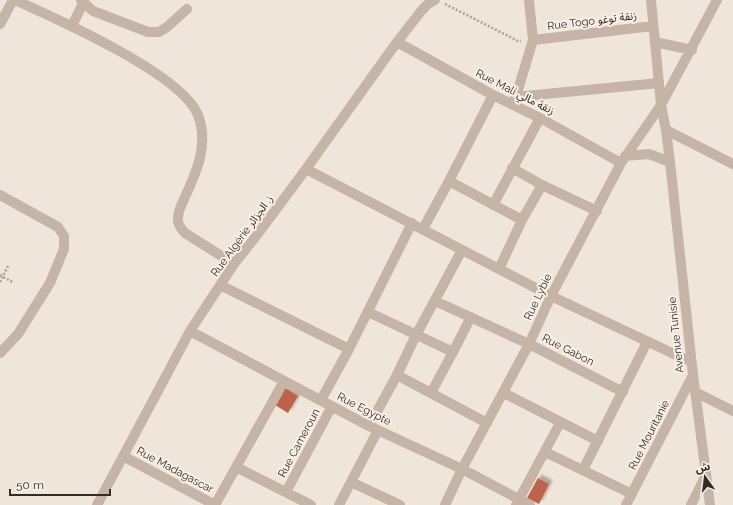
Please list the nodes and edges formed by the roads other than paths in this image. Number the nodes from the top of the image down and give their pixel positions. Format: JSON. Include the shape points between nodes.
{"nodes":[{"id":1,"x":14,"y":0,"type":"edge"},
{"id":2,"x":529,"y":0,"type":"edge"},
{"id":3,"x":650,"y":0,"type":"edge"},
{"id":4,"x":717,"y":0,"type":"edge"},
{"id":5,"x":82,"y":2,"type":"edge"},
{"id":6,"x":439,"y":2,"type":"edge"},
{"id":7,"x":187,"y":9,"type":"dead end"},
{"id":8,"x":0,"y":24,"type":"edge"},
{"id":9,"x":72,"y":26,"type":"junction"},
{"id":10,"x":653,"y":26,"type":"junction"},
{"id":11,"x":534,"y":40,"type":"junction"},
{"id":12,"x":396,"y":42,"type":"junction"},
{"id":13,"x":656,"y":42,"type":"junction"},
{"id":14,"x":692,"y":50,"type":"junction"},
{"id":15,"x":659,"y":83,"type":"junction"},
{"id":16,"x":493,"y":95,"type":"junction"},
{"id":17,"x":514,"y":101,"type":"junction"},
{"id":18,"x":661,"y":105,"type":"junction"},
{"id":19,"x":540,"y":118,"type":"junction"},
{"id":20,"x":666,"y":130,"type":"junction"},
{"id":21,"x":623,"y":160,"type":"junction"},
{"id":22,"x":670,"y":162,"type":"junction"},
{"id":23,"x":733,"y":164,"type":"edge"},
{"id":24,"x":512,"y":168,"type":"junction"},
{"id":25,"x":306,"y":169,"type":"junction"},
{"id":26,"x":450,"y":181,"type":"junction"},
{"id":27,"x":542,"y":185,"type":"junction"},
{"id":28,"x":0,"y":195,"type":"edge"},
{"id":29,"x":493,"y":205,"type":"junction"},
{"id":30,"x":597,"y":211,"type":"junction"},
{"id":31,"x":522,"y":220,"type":"junction"},
{"id":32,"x":412,"y":223,"type":"junction"},
{"id":33,"x":423,"y":230,"type":"junction"},
{"id":34,"x":462,"y":250,"type":"junction"},
{"id":35,"x":234,"y":264,"type":"junction"},
{"id":36,"x":499,"y":269,"type":"junction"},
{"id":37,"x":220,"y":285,"type":"junction"},
{"id":38,"x":552,"y":296,"type":"junction"},
{"id":39,"x":435,"y":301,"type":"junction"},
{"id":40,"x":368,"y":312,"type":"junction"},
{"id":41,"x":471,"y":317,"type":"junction"},
{"id":42,"x":190,"y":331,"type":"junction"},
{"id":43,"x":416,"y":335,"type":"junction"},
{"id":44,"x":647,"y":342,"type":"junction"},
{"id":45,"x":529,"y":344,"type":"junction"},
{"id":46,"x":349,"y":349,"type":"junction"},
{"id":47,"x":453,"y":352,"type":"junction"},
{"id":48,"x":0,"y":353,"type":"edge"},
{"id":49,"x":691,"y":362,"type":"junction"},
{"id":50,"x":397,"y":375,"type":"junction"},
{"id":51,"x":693,"y":375,"type":"junction"},
{"id":52,"x":284,"y":381,"type":"junction"},
{"id":53,"x":623,"y":392,"type":"junction"},
{"id":54,"x":695,"y":392,"type":"junction"},
{"id":55,"x":504,"y":393,"type":"junction"},
{"id":56,"x":431,"y":394,"type":"junction"},
{"id":57,"x":321,"y":400,"type":"junction"},
{"id":58,"x":332,"y":406,"type":"junction"},
{"id":59,"x":733,"y":411,"type":"edge"},
{"id":60,"x":487,"y":423,"type":"junction"},
{"id":61,"x":560,"y":423,"type":"junction"},
{"id":62,"x":369,"y":426,"type":"junction"},
{"id":63,"x":378,"y":430,"type":"junction"},
{"id":64,"x":598,"y":441,"type":"junction"},
{"id":65,"x":544,"y":452,"type":"junction"},
{"id":66,"x":123,"y":456,"type":"junction"},
{"id":67,"x":236,"y":467,"type":"junction"},
{"id":68,"x":462,"y":469,"type":"junction"},
{"id":69,"x":583,"y":470,"type":"junction"},
{"id":70,"x":706,"y":475,"type":"junction"},
{"id":71,"x":351,"y":482,"type":"junction"},
{"id":72,"x":286,"y":492,"type":"junction"},
{"id":73,"x":632,"y":494,"type":"junction"},
{"id":74,"x":517,"y":502,"type":"edge"},
{"id":75,"x":97,"y":505,"type":"edge"},
{"id":76,"x":215,"y":505,"type":"edge"},
{"id":77,"x":312,"y":505,"type":"edge"},
{"id":78,"x":339,"y":505,"type":"edge"},
{"id":79,"x":400,"y":505,"type":"edge"},
{"id":80,"x":445,"y":505,"type":"edge"},
{"id":81,"x":530,"y":505,"type":"edge"},
{"id":82,"x":626,"y":505,"type":"edge"},
{"id":83,"x":691,"y":505,"type":"edge"},
{"id":84,"x":710,"y":505,"type":"edge"}],
"edges":[{"from":1,"to":8,"type":"street"},
{"from":1,"to":9,"type":"street"},
{"from":2,"to":11,"type":"street"},
{"from":3,"to":10,"type":"street","name":"Avenue Tunisie"},
{"from":4,"to":14,"type":"street","name":"Rue Lybie"},
{"from":5,"to":7,"type":"street","via":[[93,11],[148,32],[159,32]]},
{"from":5,"to":9,"type":"street"},
{"from":6,"to":12,"type":"street","name":"Rue Algérie ز. الجزائر","via":[[428,4]]},
{"from":9,"to":35,"type":"street","via":[[150,70],[186,98],[198,115],[203,134],[202,153],[177,219],[180,227],[192,239]]},
{"from":10,"to":11,"type":"street","name":"Rue Togo زنقة توغو"},
{"from":10,"to":13,"type":"street","name":"Avenue Tunisie"},
{"from":11,"to":17,"type":"street"},
{"from":12,"to":16,"type":"street","name":"Rue Mali زنقة مالي"},
{"from":12,"to":25,"type":"street","name":"Rue Algérie ز. الجزائر"},
{"from":13,"to":14,"type":"street"},
{"from":13,"to":15,"type":"street","name":"Avenue Tunisie"},
{"from":14,"to":18,"type":"street","name":"Rue Lybie"},
{"from":15,"to":17,"type":"street"},
{"from":15,"to":18,"type":"street","name":"Avenue Tunisie"},
{"from":16,"to":17,"type":"street","name":"Rue Mali زنقة مالي"},
{"from":16,"to":26,"type":"street"},
{"from":17,"to":19,"type":"street","name":"Rue Mali زنقة مالي"},
{"from":18,"to":20,"type":"street","name":"Avenue Tunisie"},
{"from":18,"to":21,"type":"street","name":"Rue Lybie"},
{"from":19,"to":21,"type":"street","name":"Rue Mali زنقة مالي"},
{"from":19,"to":24,"type":"street"},
{"from":20,"to":22,"type":"street","name":"Avenue Tunisie"},
{"from":20,"to":23,"type":"street"},
{"from":21,"to":22,"type":"street","via":[[649,154]]},
{"from":21,"to":30,"type":"street","name":"Rue Lybie"},
{"from":22,"to":49,"type":"street","name":"Avenue Tunisie"},
{"from":24,"to":27,"type":"street"},
{"from":24,"to":29,"type":"street"},
{"from":25,"to":32,"type":"street"},
{"from":25,"to":35,"type":"street","name":"Rue Algérie ز. الجزائر"},
{"from":26,"to":29,"type":"street"},
{"from":26,"to":33,"type":"street"},
{"from":27,"to":30,"type":"street"},
{"from":27,"to":31,"type":"street"},
{"from":28,"to":48,"type":"street","via":[[58,227],[64,236],[64,249],[50,283],[18,334]]},
{"from":29,"to":31,"type":"street"},
{"from":30,"to":38,"type":"street","name":"Rue Lybie"},
{"from":31,"to":36,"type":"street"},
{"from":32,"to":33,"type":"street"},
{"from":32,"to":40,"type":"street"},
{"from":33,"to":34,"type":"street"},
{"from":34,"to":36,"type":"street"},
{"from":34,"to":39,"type":"street"},
{"from":35,"to":37,"type":"street","name":"Rue Algérie ز. الجزائر"},
{"from":36,"to":38,"type":"street"},
{"from":37,"to":42,"type":"street","name":"Rue Algérie ز. الجزائر"},
{"from":37,"to":46,"type":"street"},
{"from":38,"to":44,"type":"street"},
{"from":38,"to":45,"type":"street","name":"Rue Lybie"},
{"from":39,"to":41,"type":"street","name":"Rue Gabon"},
{"from":39,"to":43,"type":"street"},
{"from":40,"to":43,"type":"street"},
{"from":40,"to":46,"type":"street"},
{"from":41,"to":45,"type":"street","name":"Rue Gabon"},
{"from":41,"to":47,"type":"street"},
{"from":42,"to":52,"type":"street","name":"Rue Egypte"},
{"from":42,"to":66,"type":"street","name":"Rue Algérie ز. الجزائر"},
{"from":43,"to":47,"type":"street"},
{"from":43,"to":50,"type":"street"},
{"from":44,"to":49,"type":"street"},
{"from":44,"to":53,"type":"street"},
{"from":45,"to":53,"type":"street","name":"Rue Gabon"},
{"from":45,"to":55,"type":"street","name":"Rue Lybie"},
{"from":46,"to":57,"type":"street"},
{"from":47,"to":56,"type":"street"},
{"from":49,"to":51,"type":"street","name":"Avenue Tunisie"},
{"from":50,"to":56,"type":"street"},
{"from":50,"to":62,"type":"street"},
{"from":51,"to":54,"type":"street","name":"Avenue Tunisie"},
{"from":51,"to":73,"type":"street","name":"Rue Mouritanie"},
{"from":52,"to":57,"type":"street","name":"Rue Egypte"},
{"from":52,"to":67,"type":"street"},
{"from":53,"to":64,"type":"street"},
{"from":54,"to":59,"type":"street"},
{"from":54,"to":70,"type":"street","name":"Avenue Tunisie"},
{"from":55,"to":60,"type":"street","name":"Rue Lybie"},
{"from":55,"to":61,"type":"street"},
{"from":56,"to":60,"type":"street"},
{"from":57,"to":58,"type":"street","name":"Rue Egypte"},
{"from":58,"to":62,"type":"street","name":"Rue Egypte"},
{"from":58,"to":72,"type":"street","name":"Rue Cameroun"},
{"from":60,"to":68,"type":"street","name":"Rue Lybie"},
{"from":61,"to":64,"type":"street"},
{"from":61,"to":65,"type":"street"},
{"from":62,"to":63,"type":"street","name":"Rue Egypte"},
{"from":63,"to":68,"type":"street","name":"Rue Egypte"},
{"from":63,"to":71,"type":"street"},
{"from":64,"to":69,"type":"street"},
{"from":65,"to":69,"type":"street"},
{"from":65,"to":74,"type":"street"},
{"from":66,"to":75,"type":"street","name":"Rue Algérie ز. الجزائر"},
{"from":66,"to":76,"type":"street","name":"Rue Madagascar"},
{"from":67,"to":72,"type":"street"},
{"from":67,"to":76,"type":"street"},
{"from":68,"to":74,"type":"street","name":"Rue Egypte"},
{"from":68,"to":80,"type":"street","name":"Rue Lybie"},
{"from":69,"to":73,"type":"street"},
{"from":70,"to":83,"type":"street"},
{"from":70,"to":84,"type":"street","name":"Avenue Tunisie"},
{"from":71,"to":78,"type":"street"},
{"from":71,"to":79,"type":"street"},
{"from":72,"to":77,"type":"street"},
{"from":73,"to":82,"type":"street","name":"Rue Mouritanie"},
{"from":74,"to":81,"type":"street","name":"Rue Egypte"}]}
